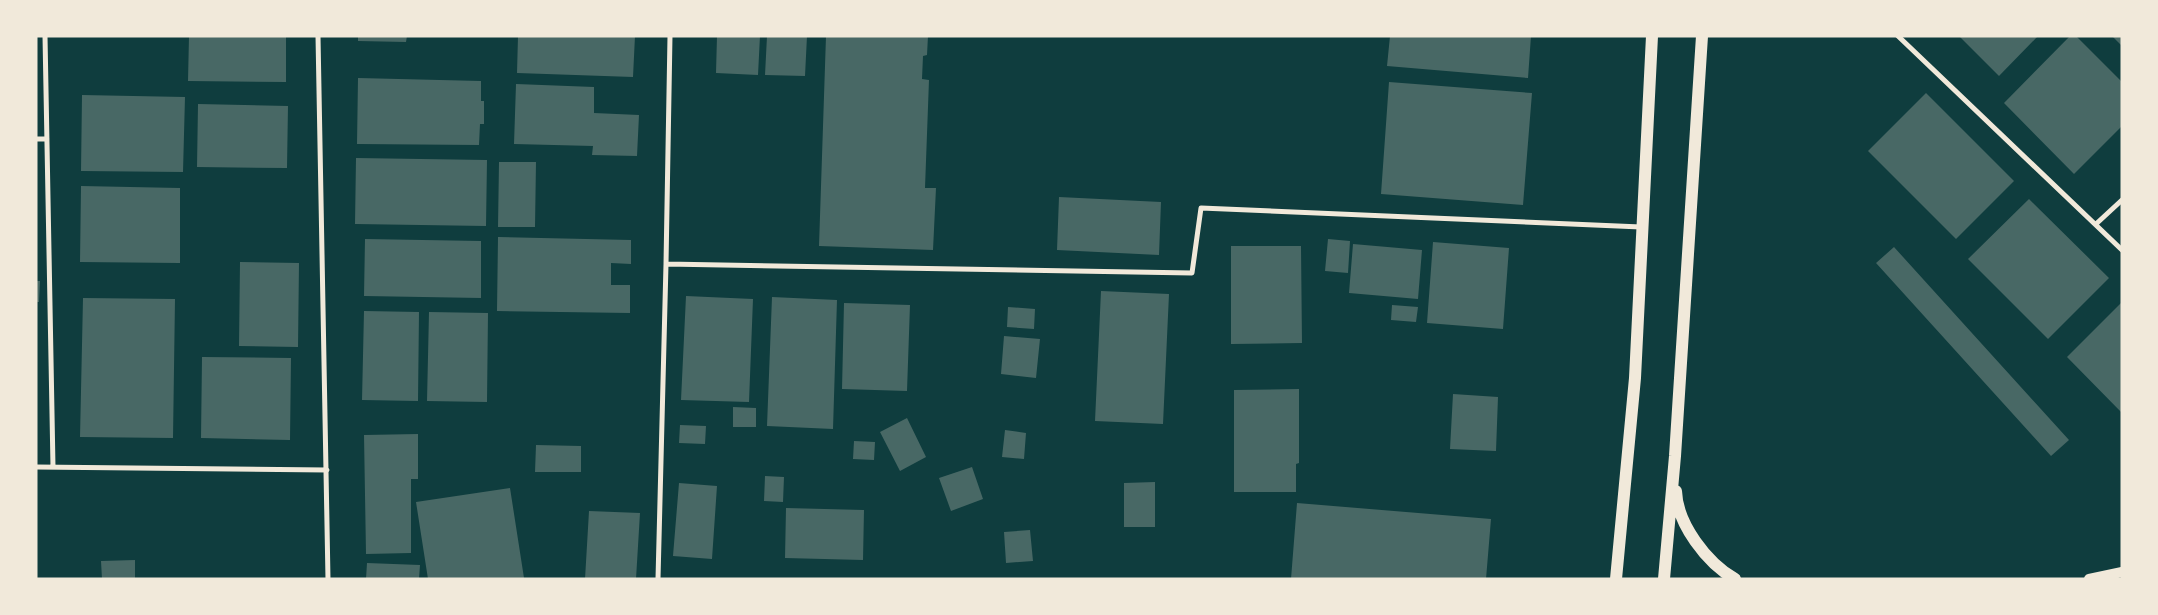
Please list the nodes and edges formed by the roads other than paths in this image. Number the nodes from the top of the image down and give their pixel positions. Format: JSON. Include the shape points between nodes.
{"nodes":[{"id":1,"x":45,"y":36,"type":"edge"},
{"id":2,"x":318,"y":36,"type":"edge"},
{"id":3,"x":670,"y":36,"type":"edge"},
{"id":4,"x":1652,"y":36,"type":"edge"},
{"id":5,"x":1702,"y":36,"type":"edge"},
{"id":6,"x":1898,"y":36,"type":"edge"},
{"id":7,"x":36,"y":139,"type":"edge"},
{"id":8,"x":47,"y":139,"type":"junction"},
{"id":9,"x":2122,"y":200,"type":"edge"},
{"id":10,"x":2096,"y":224,"type":"junction"},
{"id":11,"x":1642,"y":227,"type":"junction"},
{"id":12,"x":2122,"y":250,"type":"edge"},
{"id":13,"x":666,"y":264,"type":"junction"},
{"id":14,"x":1675,"y":456,"type":"junction"},
{"id":15,"x":36,"y":467,"type":"edge"},
{"id":16,"x":53,"y":467,"type":"junction"},
{"id":17,"x":327,"y":470,"type":"junction"},
{"id":18,"x":2122,"y":572,"type":"edge"},
{"id":19,"x":328,"y":579,"type":"edge"},
{"id":20,"x":658,"y":579,"type":"edge"},
{"id":21,"x":1616,"y":579,"type":"edge"},
{"id":22,"x":1664,"y":579,"type":"edge"},
{"id":23,"x":1735,"y":579,"type":"edge"},
{"id":24,"x":2089,"y":579,"type":"edge"}],
"edges":[{"from":1,"to":8,"type":"street"},
{"from":2,"to":17,"type":"street"},
{"from":3,"to":13,"type":"street"},
{"from":4,"to":11,"type":"main road"},
{"from":5,"to":14,"type":"main road"},
{"from":6,"to":10,"type":"street"},
{"from":7,"to":8,"type":"street"},
{"from":8,"to":16,"type":"street"},
{"from":9,"to":10,"type":"street"},
{"from":10,"to":12,"type":"street"},
{"from":11,"to":13,"type":"street","via":[[1201,208],[1192,273]]},
{"from":11,"to":21,"type":"main road","via":[[1635,378]]},
{"from":13,"to":20,"type":"street"},
{"from":14,"to":22,"type":"main road"},
{"from":14,"to":23,"type":"main road","via":[[1676,499],[1692,538],[1720,570]]},
{"from":15,"to":16,"type":"street"},
{"from":16,"to":17,"type":"street"},
{"from":17,"to":19,"type":"street"},
{"from":18,"to":24,"type":"main road"}]}
